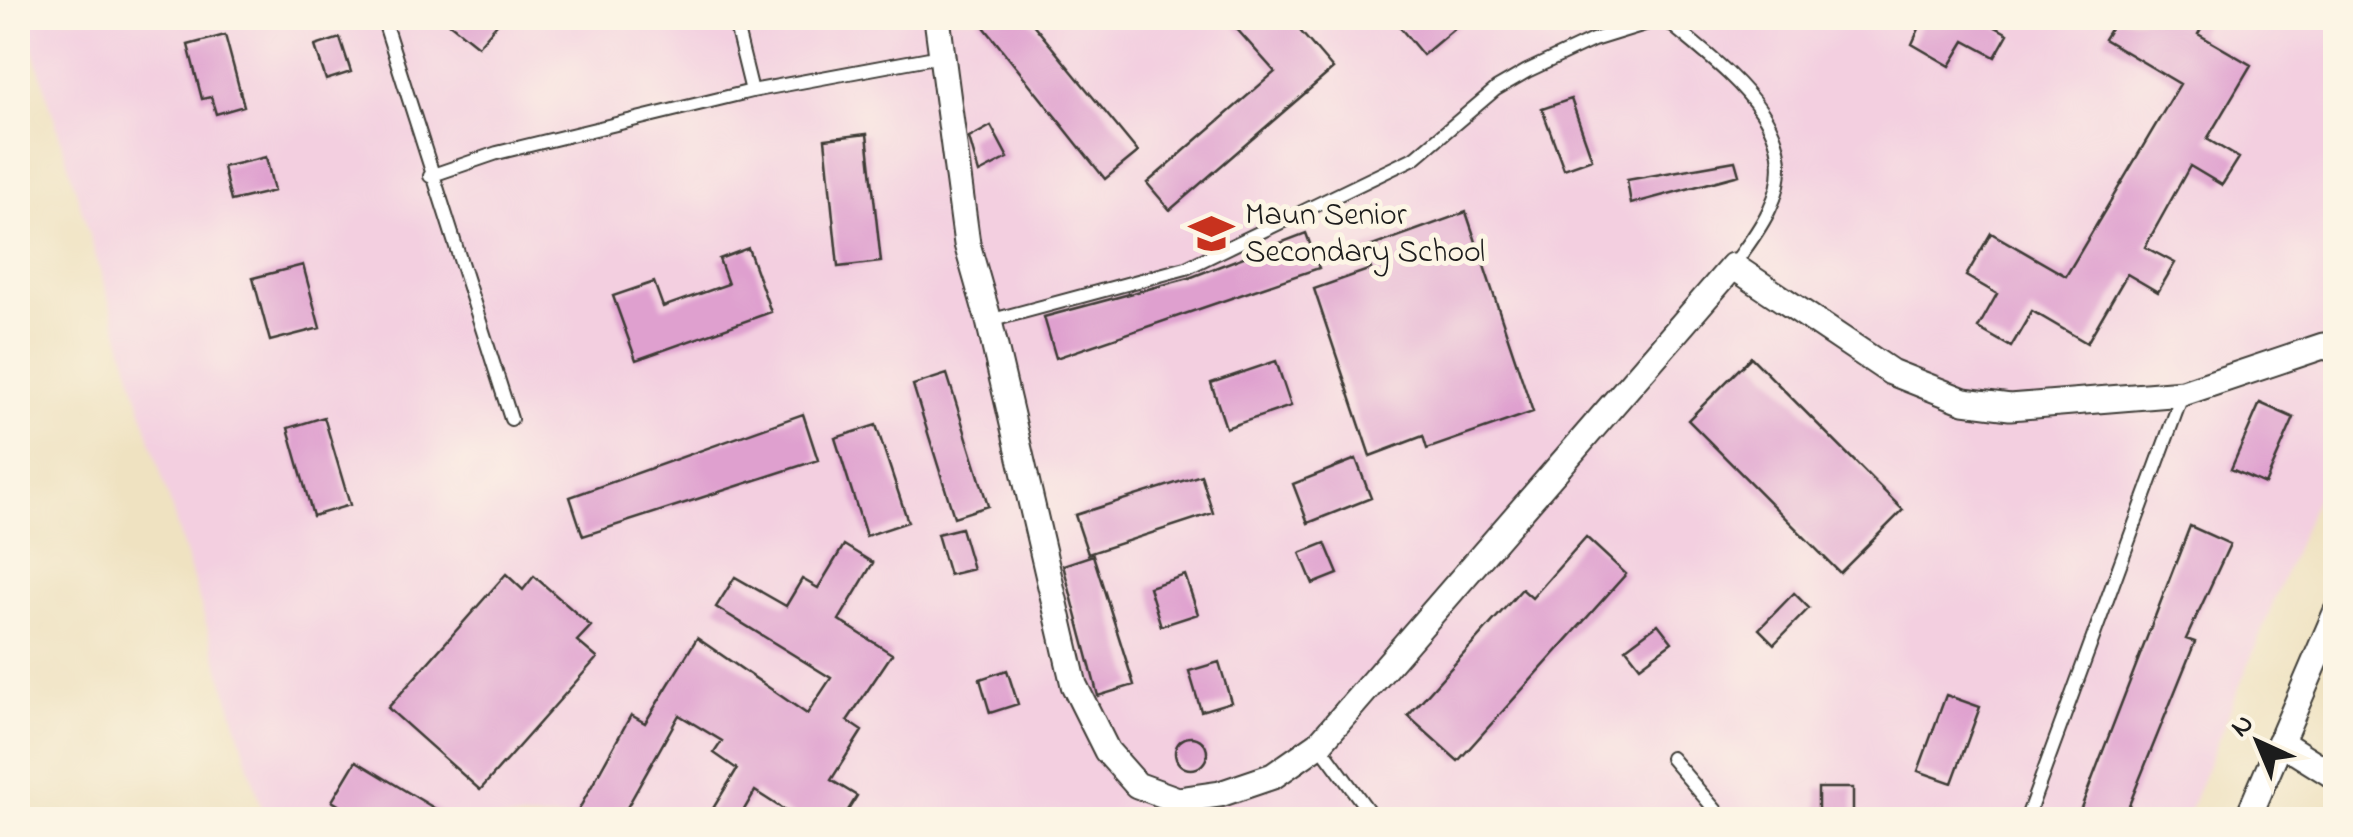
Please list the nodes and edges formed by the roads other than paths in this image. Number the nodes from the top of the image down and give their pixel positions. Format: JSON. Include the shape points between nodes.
{"nodes":[{"id":1,"x":383,"y":18,"type":"edge"},
{"id":2,"x":734,"y":18,"type":"edge"},
{"id":3,"x":937,"y":18,"type":"edge"},
{"id":4,"x":1664,"y":18,"type":"edge"},
{"id":5,"x":940,"y":56,"type":"junction"},
{"id":6,"x":752,"y":90,"type":"junction"},
{"id":7,"x":430,"y":176,"type":"junction"},
{"id":8,"x":1733,"y":266,"type":"junction"},
{"id":9,"x":989,"y":321,"type":"junction"},
{"id":10,"x":2336,"y":349,"type":"edge"},
{"id":11,"x":2183,"y":393,"type":"junction"},
{"id":12,"x":510,"y":419,"type":"dead end"},
{"id":13,"x":2336,"y":613,"type":"edge"},
{"id":14,"x":2280,"y":742,"type":"junction"},
{"id":15,"x":1320,"y":744,"type":"junction"},
{"id":16,"x":1671,"y":758,"type":"dead end"},
{"id":17,"x":2336,"y":777,"type":"edge"},
{"id":18,"x":1375,"y":820,"type":"edge"},
{"id":19,"x":1724,"y":820,"type":"edge"},
{"id":20,"x":2026,"y":820,"type":"edge"},
{"id":21,"x":2247,"y":820,"type":"edge"}],
"edges":[{"from":1,"to":7,"type":"lane"},
{"from":2,"to":6,"type":"lane"},
{"from":3,"to":5,"type":"street"},
{"from":4,"to":8,"type":"lane","via":[[1747,91],[1779,146],[1771,208]]},
{"from":4,"to":9,"type":"lane","via":[[1592,40],[1528,71],[1496,89],[1416,158],[1186,268]]},
{"from":5,"to":6,"type":"lane"},
{"from":5,"to":9,"type":"street","via":[[967,244]]},
{"from":6,"to":7,"type":"lane"},
{"from":7,"to":12,"type":"lane"},
{"from":8,"to":11,"type":"street","via":[[1891,372],[1964,401],[2010,407]]},
{"from":8,"to":15,"type":"street"},
{"from":9,"to":15,"type":"street","via":[[1074,685],[1107,751],[1137,784],[1178,800],[1273,776]]},
{"from":10,"to":11,"type":"street","via":[[2324,346]]},
{"from":11,"to":20,"type":"lane"},
{"from":13,"to":14,"type":"street"},
{"from":14,"to":17,"type":"street"},
{"from":14,"to":21,"type":"street"},
{"from":15,"to":18,"type":"lane"},
{"from":16,"to":19,"type":"lane"}]}
